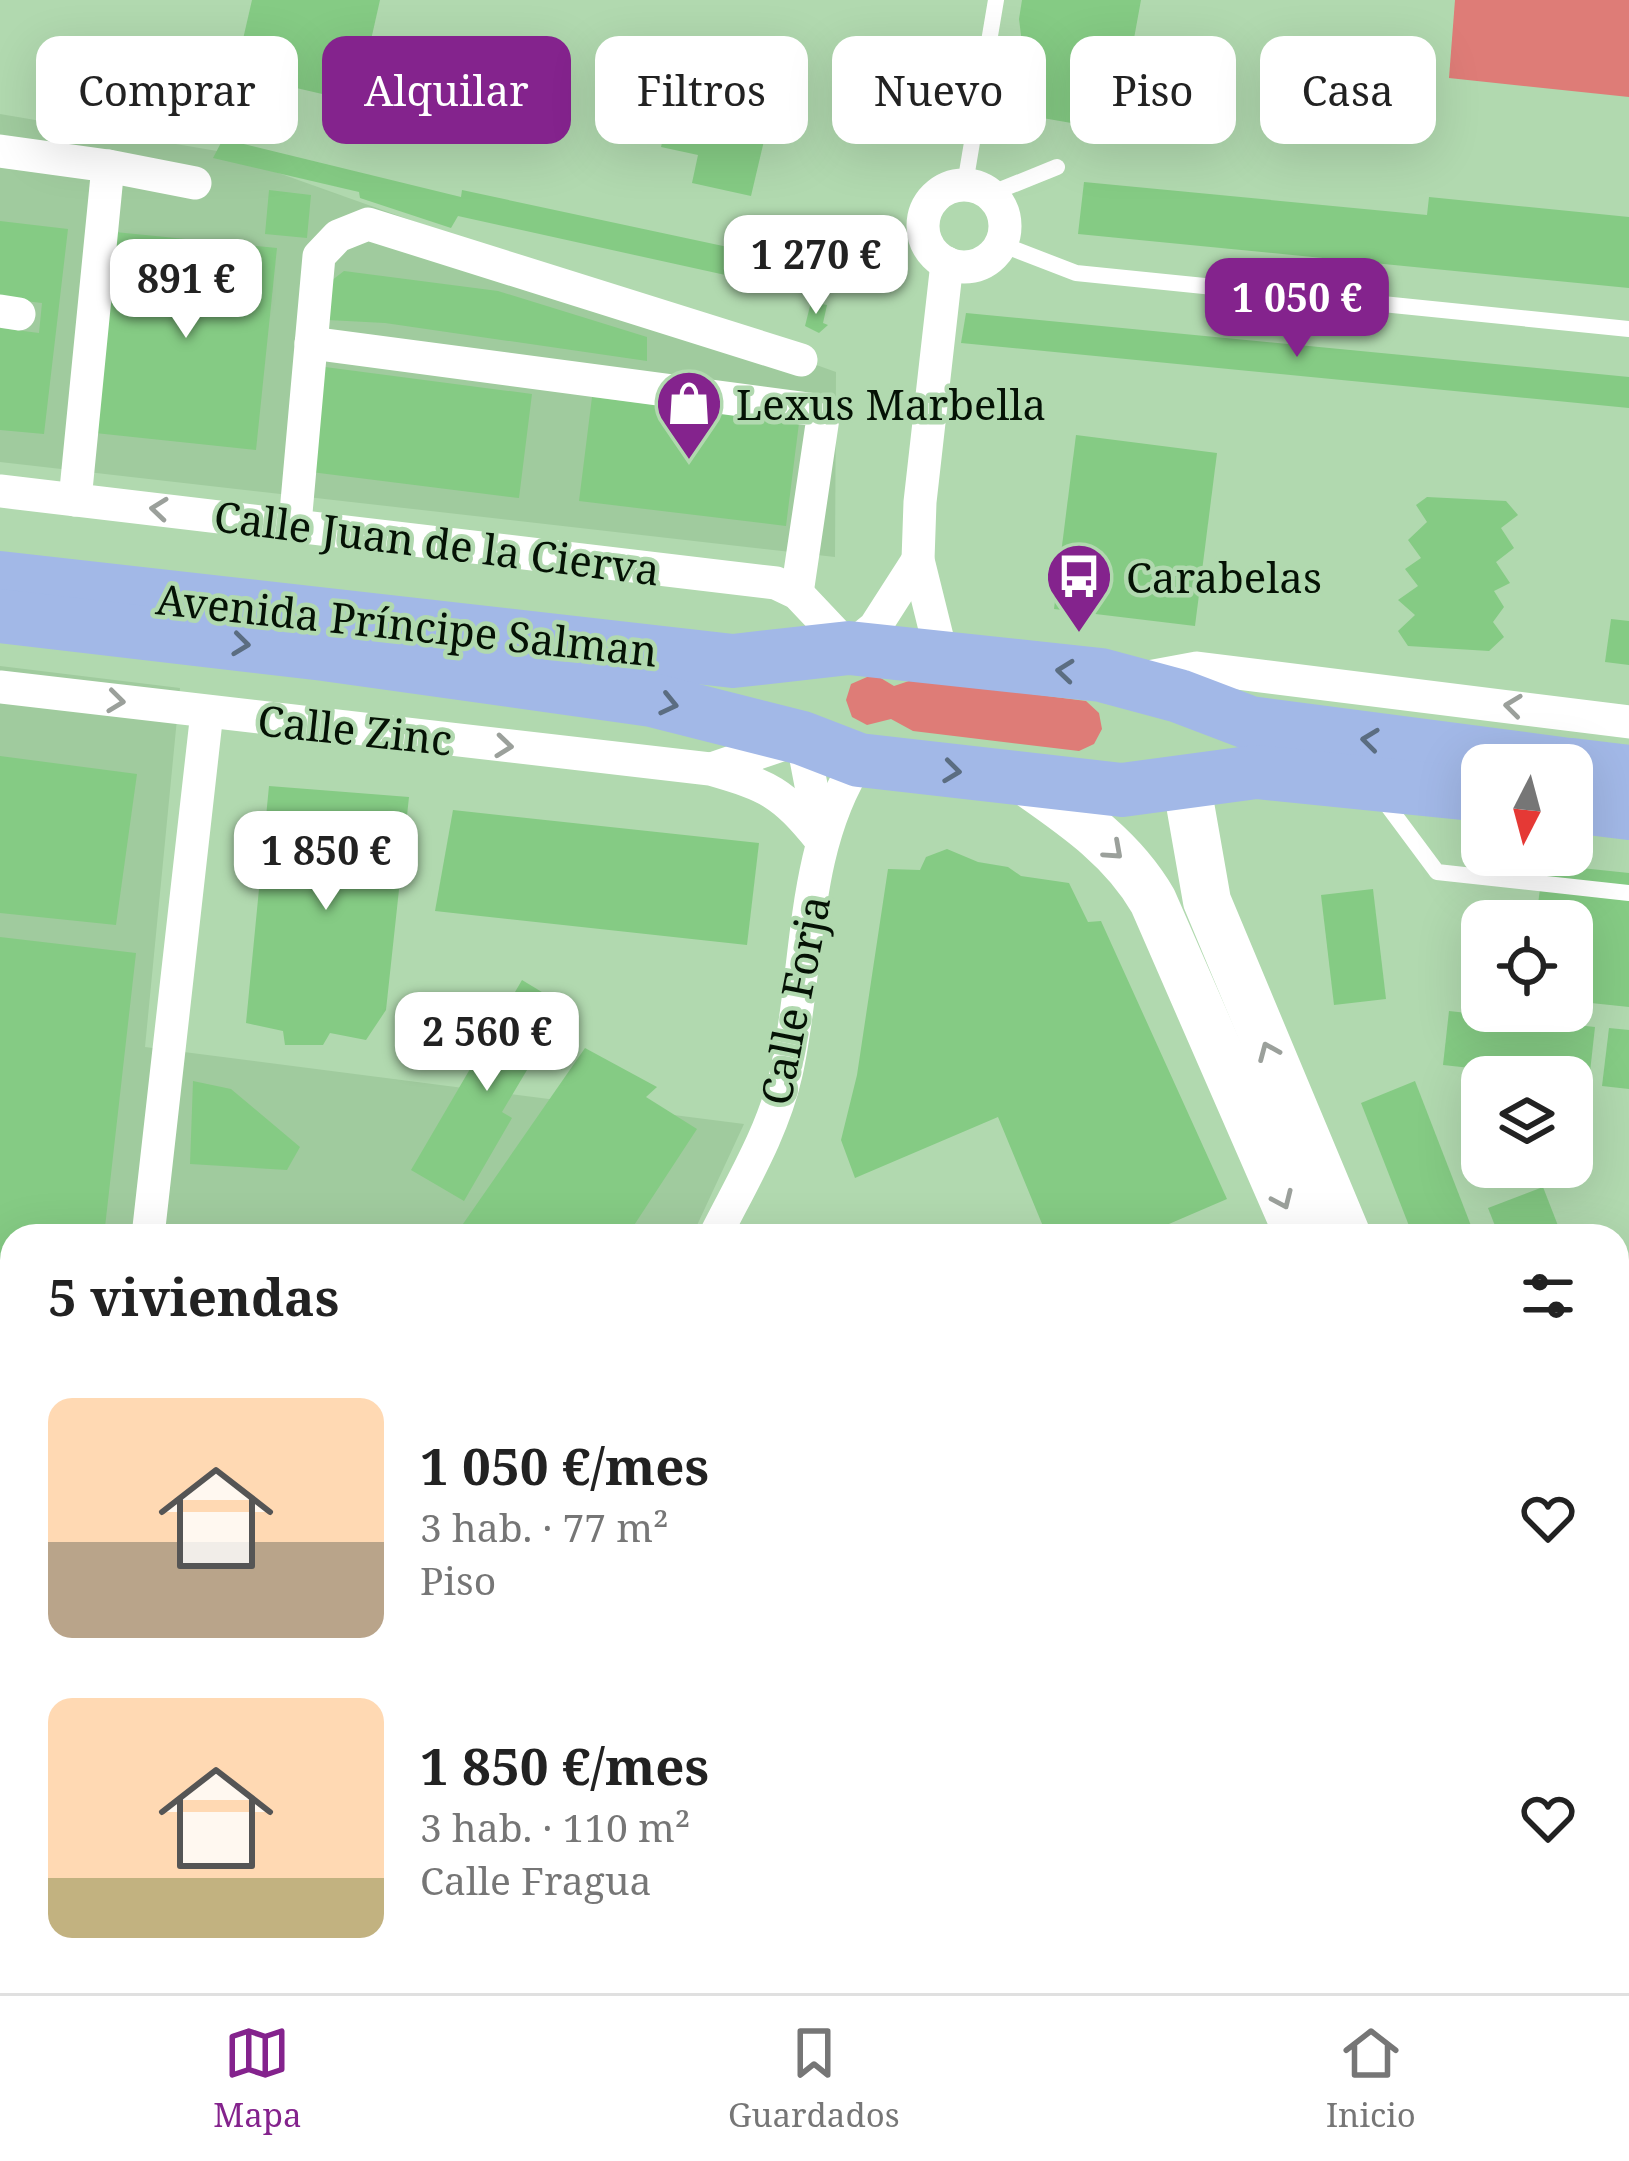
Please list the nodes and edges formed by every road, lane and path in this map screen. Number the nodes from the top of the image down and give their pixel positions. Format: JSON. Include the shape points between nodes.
{"nodes":[{"id":1,"x":996,"y":0,"type":"edge"},
{"id":2,"x":0,"y":151,"type":"edge"},
{"id":3,"x":108,"y":166,"type":"junction"},
{"id":4,"x":1057,"y":167,"type":"dead end"},
{"id":5,"x":196,"y":183,"type":"dead end"},
{"id":6,"x":977,"y":189,"type":"junction"},
{"id":7,"x":1001,"y":244,"type":"junction"},
{"id":8,"x":947,"y":263,"type":"junction"},
{"id":9,"x":1629,"y":328,"type":"edge"},
{"id":10,"x":311,"y":343,"type":"junction"},
{"id":11,"x":800,"y":361,"type":"dead end"},
{"id":12,"x":0,"y":490,"type":"edge"},
{"id":13,"x":75,"y":500,"type":"junction"},
{"id":14,"x":295,"y":524,"type":"junction"},
{"id":15,"x":918,"y":560,"type":"junction"},
{"id":16,"x":0,"y":578,"type":"edge"},
{"id":17,"x":797,"y":593,"type":"junction"},
{"id":18,"x":0,"y":616,"type":"edge"},
{"id":19,"x":832,"y":650,"type":"junction"},
{"id":20,"x":941,"y":657,"type":"junction"},
{"id":21,"x":0,"y":687,"type":"edge"},
{"id":22,"x":1154,"y":689,"type":"junction"},
{"id":23,"x":207,"y":712,"type":"junction"},
{"id":24,"x":1629,"y":722,"type":"edge"},
{"id":25,"x":802,"y":739,"type":"junction"},
{"id":26,"x":1461,"y":751,"type":"edge"},
{"id":27,"x":859,"y":760,"type":"junction"},
{"id":28,"x":1593,"y":768,"type":"edge"},
{"id":29,"x":710,"y":769,"type":"junction"},
{"id":30,"x":1629,"y":772,"type":"edge"},
{"id":31,"x":1022,"y":778,"type":"junction"},
{"id":32,"x":1186,"y":781,"type":"junction"},
{"id":33,"x":1371,"y":782,"type":"junction"},
{"id":34,"x":1461,"y":793,"type":"edge"},
{"id":35,"x":1593,"y":809,"type":"edge"},
{"id":36,"x":1629,"y":813,"type":"edge"},
{"id":37,"x":821,"y":840,"type":"junction"},
{"id":38,"x":1629,"y":892,"type":"edge"},
{"id":39,"x":149,"y":1224,"type":"edge"},
{"id":40,"x":722,"y":1224,"type":"edge"},
{"id":41,"x":1293,"y":1224,"type":"edge"},
{"id":42,"x":1342,"y":1224,"type":"edge"}],
"edges":[{"from":1,"to":6,"type":"lane"},
{"from":2,"to":3,"type":"street"},
{"from":3,"to":5,"type":"street"},
{"from":3,"to":13,"type":"street"},
{"from":4,"to":6,"type":"lane"},
{"from":6,"to":7,"type":"street","via":[[1004,218]]},
{"from":6,"to":8,"type":"street","via":[[939,194],[924,217],[927,244]]},
{"from":7,"to":8,"type":"street","via":[[972,266]]},
{"from":7,"to":9,"type":"lane","via":[[1076,273]]},
{"from":8,"to":15,"type":"street"},
{"from":10,"to":11,"type":"street","via":[[319,256],[338,236],[368,224]]},
{"from":10,"to":14,"type":"street"},
{"from":10,"to":17,"type":"street","via":[[824,411]]},
{"from":12,"to":13,"type":"street","name":"Calle Juan de la Cierva"},
{"from":14,"to":13,"type":"street","name":"Calle Juan de la Cierva","one_way":true},
{"from":14,"to":17,"type":"street","name":"Calle Juan de la Cierva","via":[[776,583]]},
{"from":15,"to":19,"type":"street","via":[[875,627]]},
{"from":15,"to":20,"type":"street"},
{"from":16,"to":19,"type":"main road","name":"Avenida Príncipe Salman","via":[[733,661]]},
{"from":17,"to":19,"type":"street"},
{"from":18,"to":25,"type":"main road","name":"Avenida Príncipe Salman","one_way":true,"via":[[652,700]]},
{"from":19,"to":20,"type":"main road","name":"Avenida Príncipe Salman"},
{"from":19,"to":25,"type":"main road","via":[[799,704]]},
{"from":22,"to":20,"type":"main road","name":"Avenida Príncipe Salman","one_way":true},
{"from":21,"to":23,"type":"street","name":"Calle Zinc","one_way":true},
{"from":24,"to":22,"type":"street","one_way":true,"via":[[1196,668]]},
{"from":26,"to":22,"type":"main road","name":"Avenida Príncipe Salman","one_way":true,"via":[[1250,723]]},
{"from":22,"to":32,"type":"main road","via":[[1186,739]]},
{"from":23,"to":29,"type":"street","name":"Calle Zinc","one_way":true},
{"from":23,"to":39,"type":"street"},
{"from":25,"to":27,"type":"main road","name":"Avenida Príncipe Salman"},
{"from":25,"to":29,"type":"street","name":"Calle Zinc"},
{"from":25,"to":37,"type":"street"},
{"from":27,"to":31,"type":"main road","name":"Avenida Príncipe Salman","one_way":true},
{"from":27,"to":37,"type":"street","name":"Calle Forja"},
{"from":28,"to":30,"type":"main road","name":"Avenida Príncipe Salman"},
{"from":29,"to":37,"type":"street","name":"Calle Zinc","via":[[789,800]]},
{"from":31,"to":32,"type":"main road","name":"Avenida Príncipe Salman","via":[[1122,790]]},
{"from":31,"to":41,"type":"main road","one_way":true,"via":[[1135,868]]},
{"from":32,"to":33,"type":"main road","name":"Avenida Príncipe Salman","via":[[1256,772]]},
{"from":42,"to":32,"type":"main road","one_way":true,"via":[[1207,901]]},
{"from":33,"to":34,"type":"main road","name":"Avenida Príncipe Salman"},
{"from":33,"to":38,"type":"lane","via":[[1437,872]]},
{"from":35,"to":36,"type":"main road"},
{"from":37,"to":40,"type":"street","name":"Calle Forja","via":[[785,1078]]}]}
